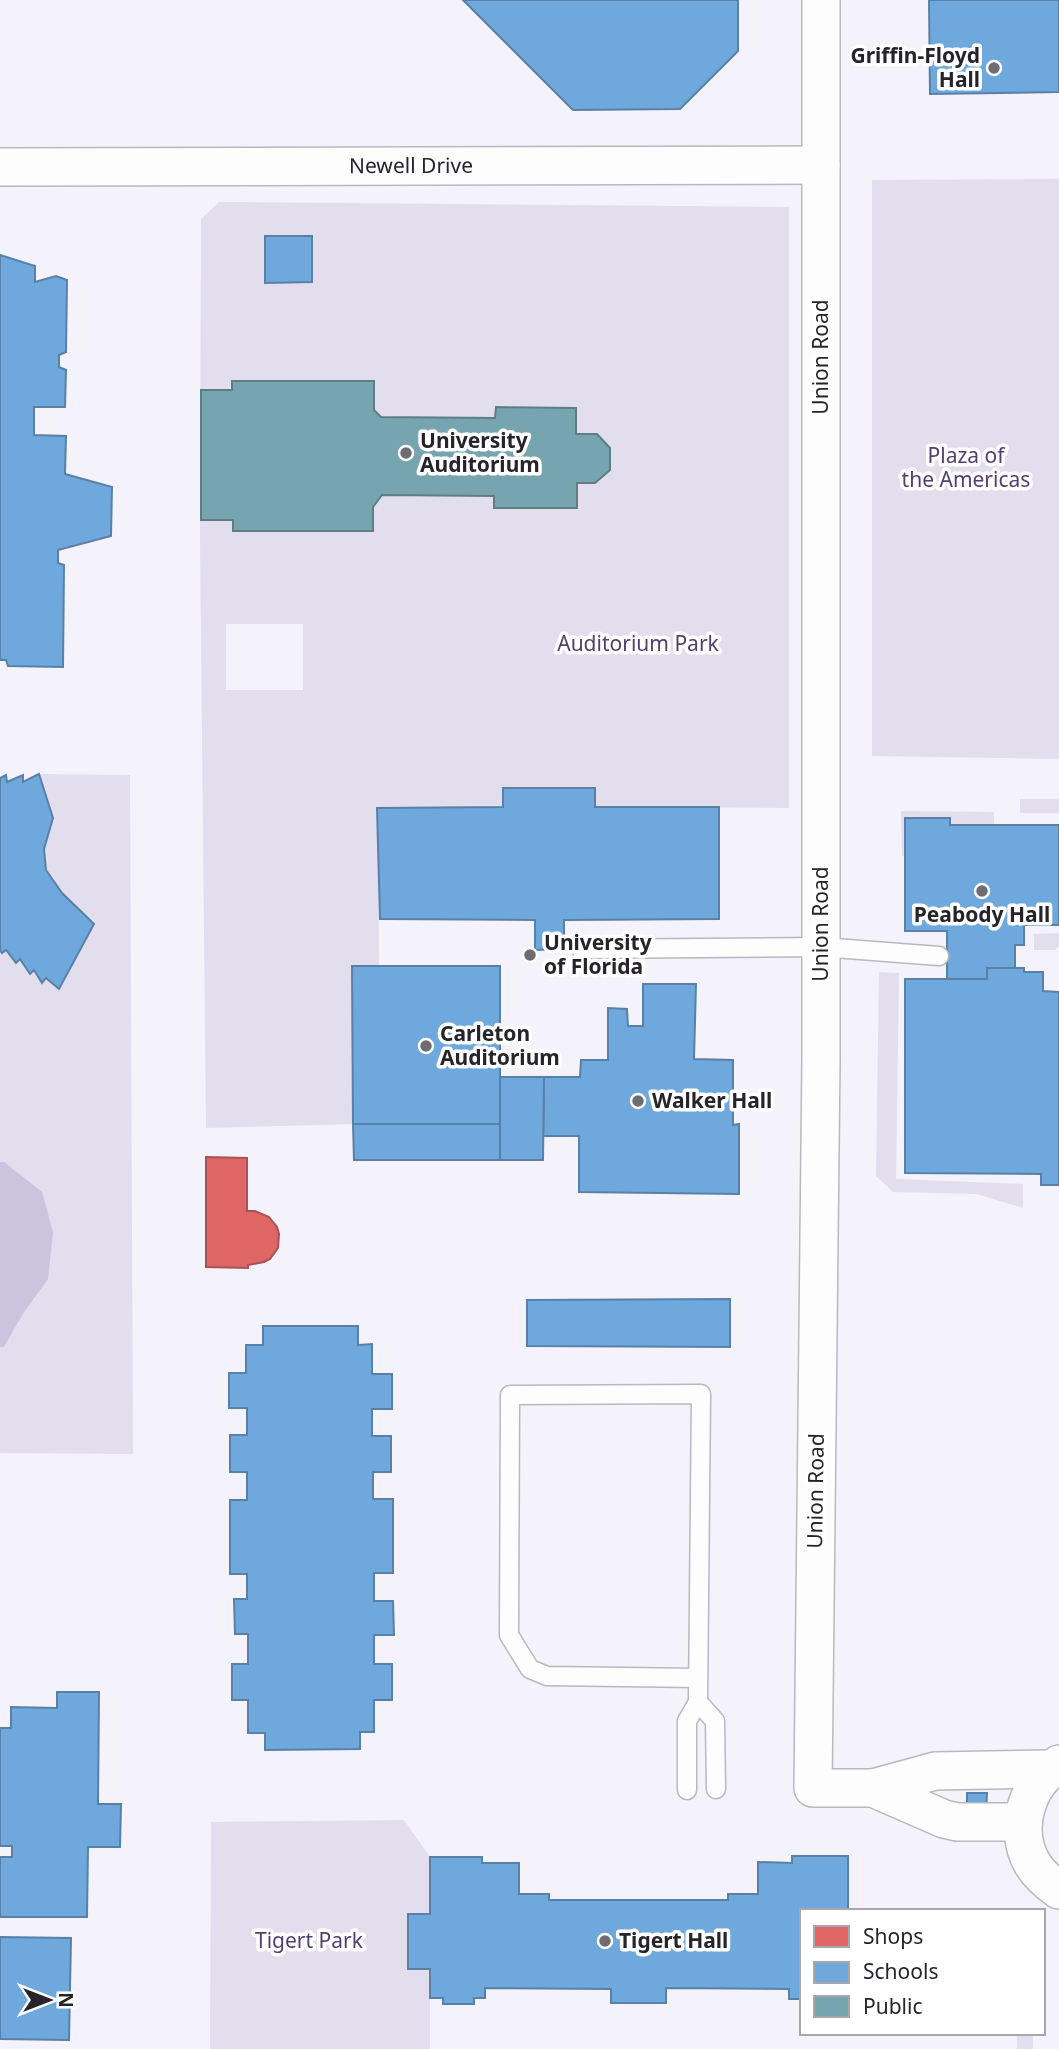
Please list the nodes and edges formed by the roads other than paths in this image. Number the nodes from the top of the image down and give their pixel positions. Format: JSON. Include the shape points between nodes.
{"nodes":[{"id":1,"x":821,"y":0,"type":"edge"},
{"id":2,"x":821,"y":165,"type":"junction"},
{"id":3,"x":0,"y":167,"type":"edge"},
{"id":4,"x":821,"y":947,"type":"junction"},
{"id":5,"x":581,"y":949,"type":"dead end"},
{"id":6,"x":939,"y":956,"type":"dead end"},
{"id":7,"x":698,"y":1678,"type":"junction"},
{"id":8,"x":698,"y":1702,"type":"junction"},
{"id":9,"x":1054,"y":1766,"type":"edge"},
{"id":10,"x":873,"y":1788,"type":"junction"},
{"id":11,"x":716,"y":1789,"type":"dead end"},
{"id":12,"x":687,"y":1790,"type":"dead end"},
{"id":13,"x":1023,"y":1822,"type":"junction"},
{"id":14,"x":1059,"y":1890,"type":"edge"}],
"edges":[{"from":1,"to":2,"type":"street","name":"Union Road"},
{"from":2,"to":3,"type":"street","name":"Newell Drive"},
{"from":2,"to":4,"type":"street","name":"Union Road"},
{"from":4,"to":5,"type":"lane"},
{"from":4,"to":6,"type":"lane"},
{"from":4,"to":10,"type":"street","name":"Union Road","via":[[813,1788]]},
{"from":7,"to":7,"type":"lane","via":[[547,1676],[530,1670],[509,1635],[510,1395],[701,1394]]},
{"from":7,"to":8,"type":"lane"},
{"from":8,"to":11,"type":"lane","via":[[715,1721]]},
{"from":8,"to":12,"type":"lane","via":[[687,1721]]},
{"from":9,"to":10,"type":"street","name":"Union Road","via":[[935,1771]]},
{"from":9,"to":13,"type":"street","name":"Union Road","via":[[1033,1790]]},
{"from":10,"to":13,"type":"street","name":"Union Road","via":[[957,1822]]},
{"from":13,"to":14,"type":"street","name":"Union Road","via":[[1032,1863]]}]}
